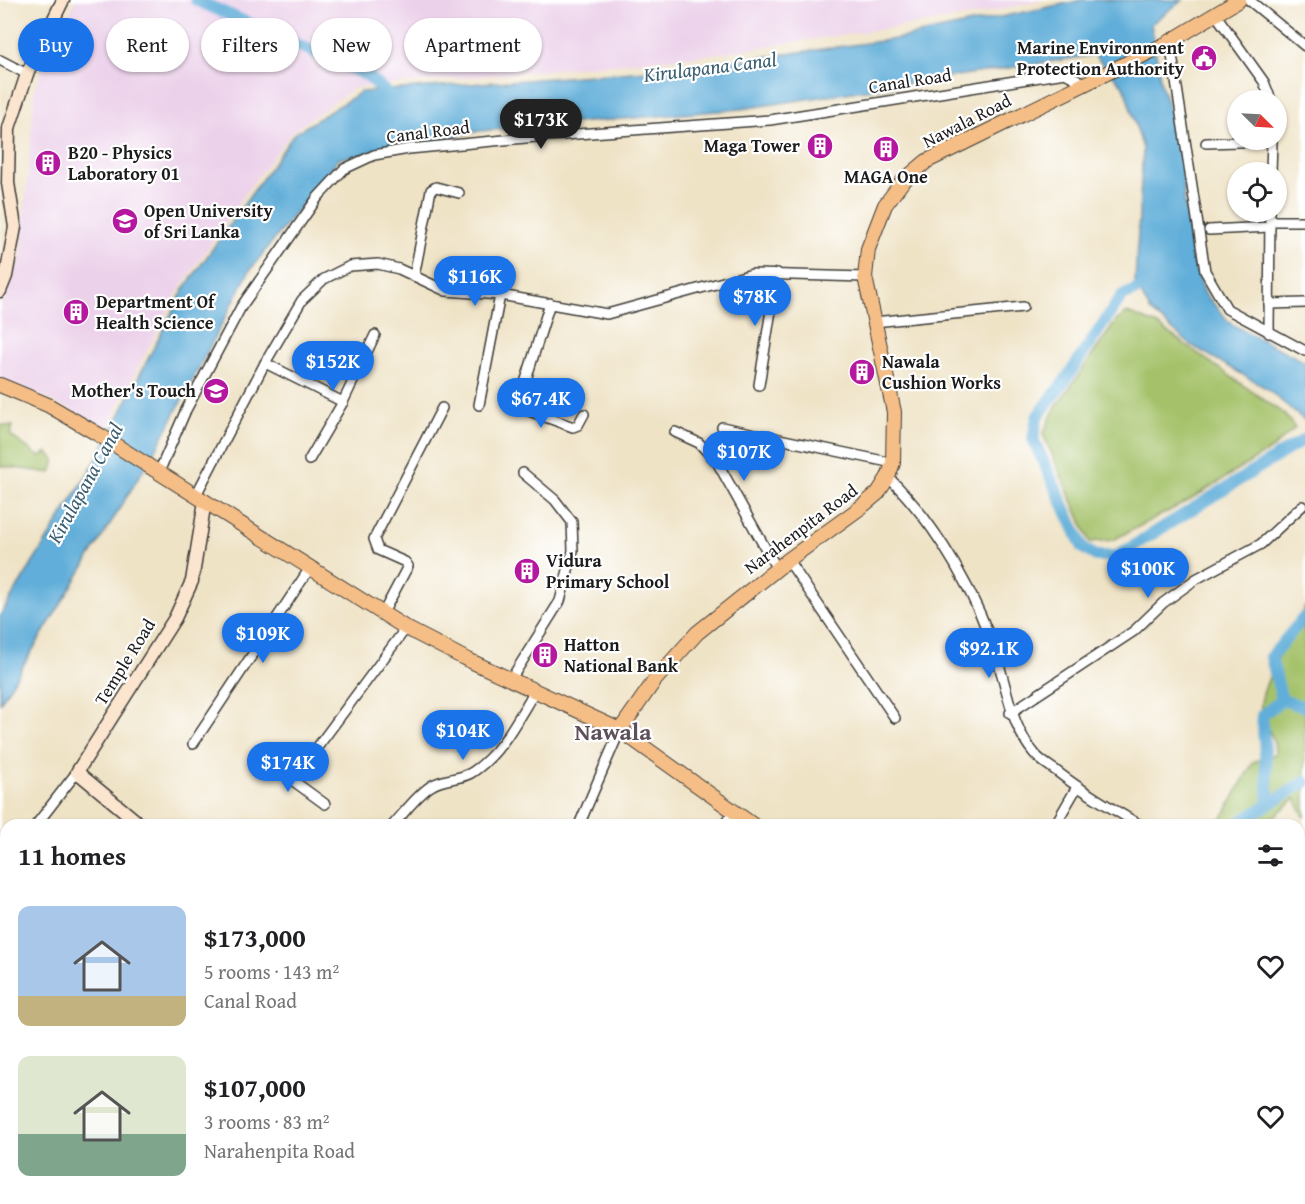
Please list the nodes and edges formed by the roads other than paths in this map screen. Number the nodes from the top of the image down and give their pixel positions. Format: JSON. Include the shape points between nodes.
{"nodes":[{"id":1,"x":63,"y":0,"type":"edge"},
{"id":2,"x":1239,"y":0,"type":"edge"},
{"id":3,"x":1249,"y":0,"type":"edge"},
{"id":4,"x":1216,"y":15,"type":"junction"},
{"id":5,"x":1168,"y":43,"type":"junction"},
{"id":6,"x":1305,"y":46,"type":"edge"},
{"id":7,"x":0,"y":60,"type":"edge"},
{"id":8,"x":27,"y":74,"type":"junction"},
{"id":9,"x":1084,"y":83,"type":"junction"},
{"id":10,"x":1267,"y":90,"type":"edge"},
{"id":11,"x":1227,"y":142,"type":"edge"},
{"id":12,"x":1206,"y":143,"type":"dead end"},
{"id":13,"x":459,"y":193,"type":"dead end"},
{"id":14,"x":1287,"y":220,"type":"edge"},
{"id":15,"x":1305,"y":221,"type":"edge"},
{"id":16,"x":1258,"y":222,"type":"edge"},
{"id":17,"x":1270,"y":222,"type":"edge"},
{"id":18,"x":1209,"y":230,"type":"dead end"},
{"id":19,"x":777,"y":273,"type":"junction"},
{"id":20,"x":414,"y":276,"type":"junction"},
{"id":21,"x":865,"y":277,"type":"junction"},
{"id":22,"x":0,"y":291,"type":"edge"},
{"id":23,"x":500,"y":296,"type":"junction"},
{"id":24,"x":549,"y":303,"type":"junction"},
{"id":25,"x":1305,"y":303,"type":"edge"},
{"id":26,"x":1269,"y":304,"type":"junction"},
{"id":27,"x":1023,"y":307,"type":"dead end"},
{"id":28,"x":874,"y":322,"type":"junction"},
{"id":29,"x":1269,"y":333,"type":"junction"},
{"id":30,"x":375,"y":335,"type":"dead end"},
{"id":31,"x":1305,"y":351,"type":"edge"},
{"id":32,"x":265,"y":363,"type":"junction"},
{"id":33,"x":0,"y":385,"type":"edge"},
{"id":34,"x":759,"y":385,"type":"dead end"},
{"id":35,"x":343,"y":402,"type":"junction"},
{"id":36,"x":479,"y":405,"type":"dead end"},
{"id":37,"x":442,"y":408,"type":"dead end"},
{"id":38,"x":584,"y":414,"type":"dead end"},
{"id":39,"x":722,"y":427,"type":"dead end"},
{"id":40,"x":675,"y":432,"type":"dead end"},
{"id":41,"x":309,"y":460,"type":"dead end"},
{"id":42,"x":893,"y":463,"type":"junction"},
{"id":43,"x":158,"y":471,"type":"junction"},
{"id":44,"x":523,"y":473,"type":"dead end"},
{"id":45,"x":888,"y":477,"type":"junction"},
{"id":46,"x":200,"y":498,"type":"junction"},
{"id":47,"x":1302,"y":506,"type":"dead end"},
{"id":48,"x":783,"y":565,"type":"junction"},
{"id":49,"x":310,"y":568,"type":"junction"},
{"id":50,"x":383,"y":613,"type":"junction"},
{"id":51,"x":406,"y":628,"type":"junction"},
{"id":52,"x":511,"y":679,"type":"junction"},
{"id":53,"x":535,"y":691,"type":"junction"},
{"id":54,"x":1010,"y":713,"type":"junction"},
{"id":55,"x":895,"y":718,"type":"dead end"},
{"id":56,"x":620,"y":730,"type":"junction"},
{"id":57,"x":193,"y":744,"type":"dead end"},
{"id":58,"x":266,"y":761,"type":"dead end"},
{"id":59,"x":76,"y":772,"type":"junction"},
{"id":60,"x":293,"y":780,"type":"junction"},
{"id":61,"x":1077,"y":787,"type":"junction"},
{"id":62,"x":326,"y":804,"type":"dead end"},
{"id":63,"x":735,"y":811,"type":"junction"},
{"id":64,"x":41,"y":819,"type":"edge"},
{"id":65,"x":134,"y":819,"type":"edge"},
{"id":66,"x":399,"y":819,"type":"edge"},
{"id":67,"x":582,"y":819,"type":"edge"},
{"id":68,"x":729,"y":819,"type":"edge"},
{"id":69,"x":745,"y":819,"type":"edge"},
{"id":70,"x":1058,"y":819,"type":"edge"},
{"id":71,"x":1130,"y":819,"type":"edge"}],
"edges":[{"from":1,"to":8,"type":"street"},
{"from":2,"to":4,"type":"main road","name":"Nawala Road"},
{"from":3,"to":6,"type":"street"},
{"from":4,"to":5,"type":"main road","name":"Nawala Road"},
{"from":4,"to":10,"type":"street"},
{"from":5,"to":9,"type":"main road","name":"Nawala Road"},
{"from":5,"to":29,"type":"street","via":[[1205,271],[1227,309]]},
{"from":7,"to":8,"type":"street"},
{"from":8,"to":22,"type":"street","via":[[9,128],[8,183],[15,227]]},
{"from":9,"to":21,"type":"main road","name":"Nawala Road","via":[[927,161],[903,181],[885,205],[868,249]]},
{"from":9,"to":43,"type":"street","name":"Canal Road","via":[[1065,73],[770,120],[409,148],[374,155],[344,169],[318,197],[240,307]]},
{"from":11,"to":12,"type":"street"},
{"from":13,"to":20,"type":"street","via":[[436,187],[431,190]]},
{"from":14,"to":15,"type":"street"},
{"from":16,"to":18,"type":"street"},
{"from":17,"to":26,"type":"street"},
{"from":19,"to":21,"type":"street"},
{"from":19,"to":24,"type":"street","via":[[729,279],[607,314]]},
{"from":19,"to":34,"type":"street"},
{"from":20,"to":23,"type":"street","via":[[446,291]]},
{"from":20,"to":32,"type":"street","via":[[378,264],[350,266],[324,279],[302,300]]},
{"from":21,"to":28,"type":"main road","name":"Narahenpita Road"},
{"from":23,"to":24,"type":"street"},
{"from":23,"to":36,"type":"street"},
{"from":24,"to":38,"type":"street","via":[[519,402],[521,408],[573,427]]},
{"from":25,"to":26,"type":"street"},
{"from":26,"to":29,"type":"street"},
{"from":27,"to":28,"type":"street"},
{"from":28,"to":42,"type":"main road","name":"Narahenpita Road","via":[[894,412]]},
{"from":29,"to":31,"type":"street"},
{"from":30,"to":35,"type":"street"},
{"from":32,"to":35,"type":"street"},
{"from":32,"to":46,"type":"street"},
{"from":33,"to":43,"type":"main road","via":[[48,405]]},
{"from":35,"to":41,"type":"street"},
{"from":37,"to":50,"type":"street","via":[[374,539],[378,550],[408,566]]},
{"from":39,"to":42,"type":"street"},
{"from":40,"to":48,"type":"street","via":[[699,443],[717,462]]},
{"from":42,"to":45,"type":"main road","name":"Narahenpita Road"},
{"from":43,"to":46,"type":"main road"},
{"from":44,"to":52,"type":"street","via":[[555,500],[572,522],[573,551],[560,601]]},
{"from":45,"to":48,"type":"main road","name":"Narahenpita Road","via":[[878,493]]},
{"from":45,"to":54,"type":"street","via":[[906,494],[944,547],[971,595],[999,664]]},
{"from":46,"to":49,"type":"main road"},
{"from":46,"to":59,"type":"street","name":"Temple Road","via":[[192,581],[175,618]]},
{"from":47,"to":54,"type":"street","via":[[1262,544],[1196,579],[1162,603],[1134,631]]},
{"from":48,"to":55,"type":"street"},
{"from":48,"to":56,"type":"main road","name":"Narahenpita Road","via":[[697,633],[655,680]]},
{"from":49,"to":50,"type":"main road"},
{"from":49,"to":57,"type":"street"},
{"from":50,"to":51,"type":"main road"},
{"from":51,"to":52,"type":"main road"},
{"from":51,"to":60,"type":"street"},
{"from":52,"to":53,"type":"main road"},
{"from":53,"to":56,"type":"main road"},
{"from":53,"to":66,"type":"street","via":[[504,741],[483,765],[471,774],[430,786]]},
{"from":54,"to":61,"type":"street","via":[[1034,754]]},
{"from":56,"to":63,"type":"main road"},
{"from":56,"to":67,"type":"street"},
{"from":58,"to":60,"type":"street"},
{"from":59,"to":64,"type":"street","name":"Temple Road"},
{"from":59,"to":65,"type":"street"},
{"from":60,"to":62,"type":"street"},
{"from":61,"to":70,"type":"street"},
{"from":61,"to":71,"type":"street"},
{"from":63,"to":68,"type":"street"},
{"from":63,"to":69,"type":"main road"}]}
